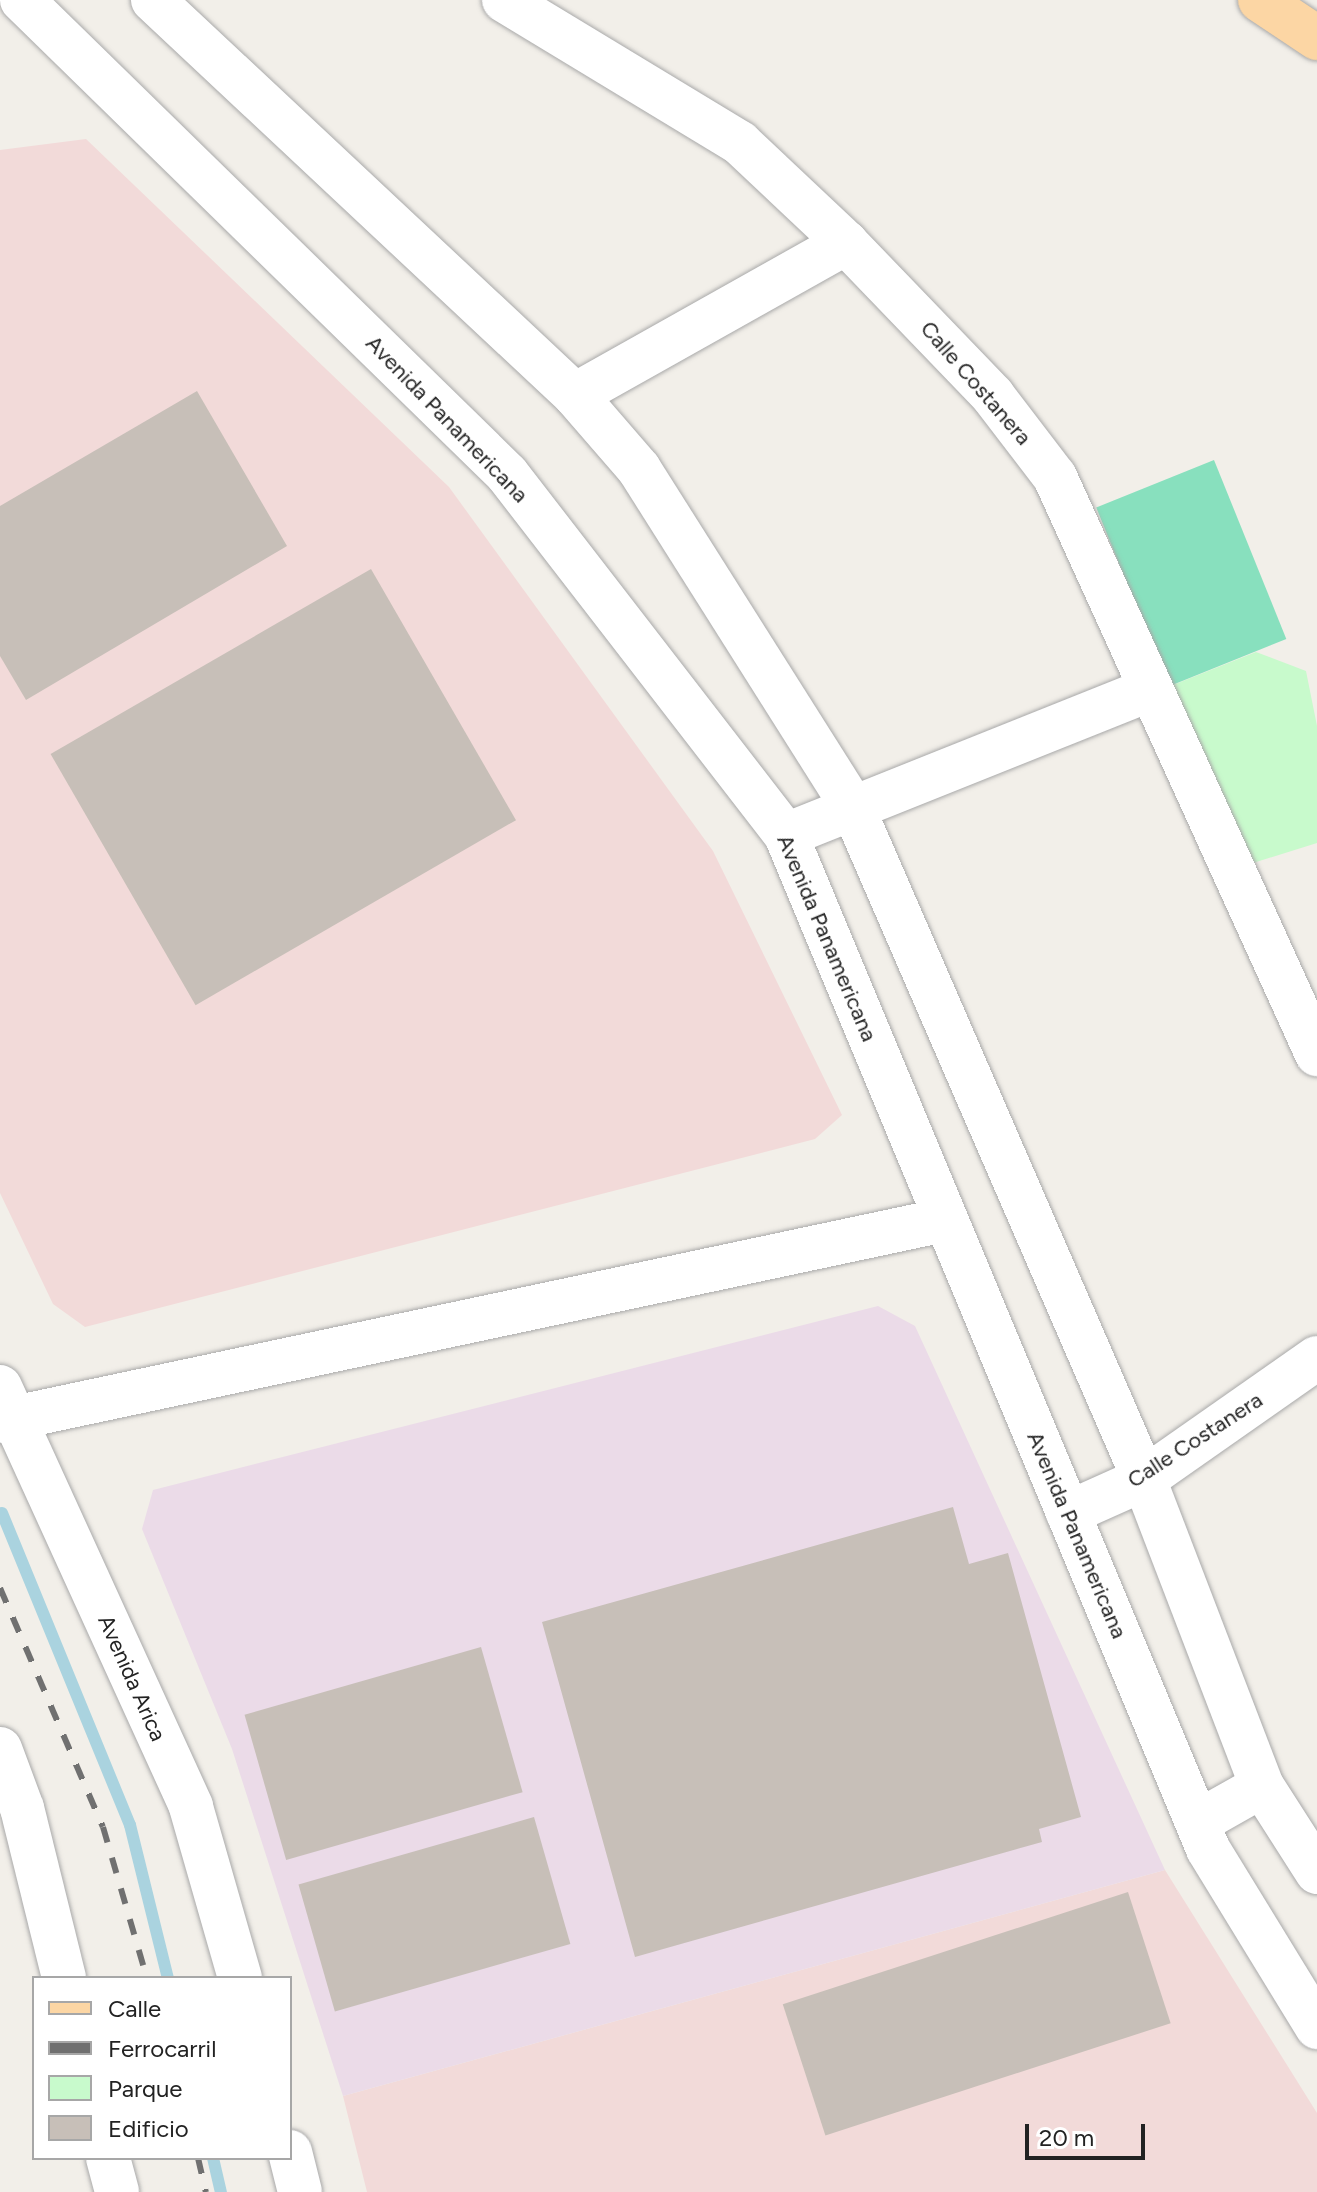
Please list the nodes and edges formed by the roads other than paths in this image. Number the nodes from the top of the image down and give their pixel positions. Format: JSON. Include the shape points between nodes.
{"nodes":[{"id":1,"x":22,"y":0,"type":"edge"},
{"id":2,"x":153,"y":0,"type":"edge"},
{"id":3,"x":504,"y":0,"type":"edge"},
{"id":4,"x":1260,"y":0,"type":"edge"},
{"id":5,"x":1317,"y":38,"type":"edge"},
{"id":6,"x":846,"y":243,"type":"junction"},
{"id":7,"x":575,"y":395,"type":"junction"},
{"id":8,"x":1149,"y":690,"type":"junction"},
{"id":9,"x":853,"y":808,"type":"junction"},
{"id":10,"x":786,"y":835,"type":"junction"},
{"id":11,"x":1317,"y":1054,"type":"edge"},
{"id":12,"x":944,"y":1220,"type":"junction"},
{"id":13,"x":1317,"y":1358,"type":"edge"},
{"id":14,"x":4,"y":1408,"type":"edge"},
{"id":15,"x":1144,"y":1479,"type":"junction"},
{"id":16,"x":1068,"y":1513,"type":"junction"},
{"id":17,"x":0,"y":1749,"type":"edge"},
{"id":18,"x":1262,"y":1786,"type":"junction"},
{"id":19,"x":1198,"y":1822,"type":"junction"},
{"id":20,"x":1317,"y":1872,"type":"edge"},
{"id":21,"x":64,"y":1976,"type":"edge"},
{"id":22,"x":239,"y":1976,"type":"edge"},
{"id":23,"x":1317,"y":2027,"type":"edge"},
{"id":24,"x":109,"y":2160,"type":"edge"},
{"id":25,"x":292,"y":2160,"type":"edge"},
{"id":26,"x":117,"y":2192,"type":"edge"},
{"id":27,"x":300,"y":2192,"type":"edge"}],
"edges":[{"from":1,"to":10,"type":"street","name":"Avenida Panamericana","via":[[507,474]]},
{"from":2,"to":7,"type":"street"},
{"from":3,"to":6,"type":"street","name":"Calle Costanera","via":[[740,143]]},
{"from":4,"to":5,"type":"main road"},
{"from":6,"to":7,"type":"street"},
{"from":6,"to":8,"type":"street","name":"Calle Costanera","via":[[993,396],[1055,477]]},
{"from":7,"to":9,"type":"street","via":[[639,469]]},
{"from":8,"to":9,"type":"street"},
{"from":8,"to":11,"type":"street","name":"Calle Costanera"},
{"from":9,"to":10,"type":"street"},
{"from":9,"to":15,"type":"street"},
{"from":10,"to":12,"type":"street","name":"Avenida Panamericana"},
{"from":12,"to":14,"type":"street"},
{"from":12,"to":16,"type":"street","name":"Avenida Panamericana"},
{"from":13,"to":15,"type":"street","name":"Calle Costanera"},
{"from":14,"to":22,"type":"street","name":"Avenida Arica","via":[[191,1807]]},
{"from":15,"to":16,"type":"street","name":"Calle Costanera"},
{"from":15,"to":18,"type":"street"},
{"from":16,"to":19,"type":"street","name":"Avenida Panamericana"},
{"from":17,"to":21,"type":"street","via":[[22,1808]]},
{"from":18,"to":19,"type":"street"},
{"from":18,"to":20,"type":"street"},
{"from":19,"to":23,"type":"street","name":"Avenida Panamericana","via":[[1208,1849]]},
{"from":24,"to":26,"type":"street"},
{"from":25,"to":27,"type":"street"}]}
